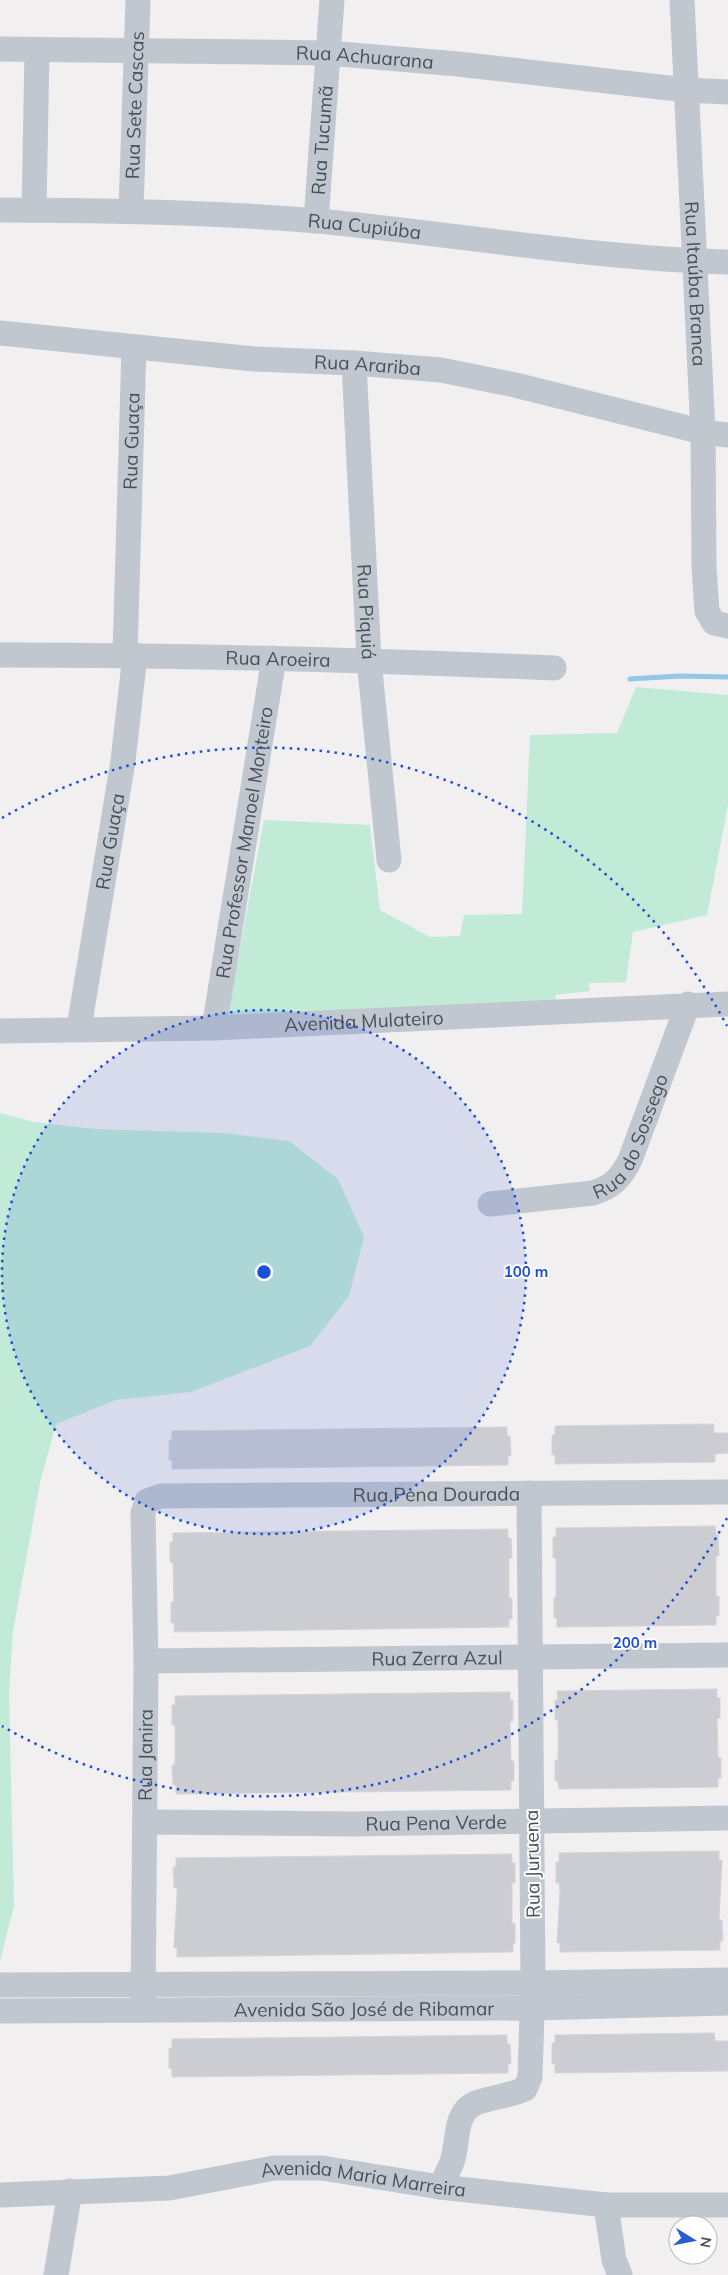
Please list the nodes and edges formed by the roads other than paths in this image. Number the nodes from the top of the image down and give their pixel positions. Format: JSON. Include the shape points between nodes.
{"nodes":[{"id":1,"x":138,"y":0,"type":"edge"},
{"id":2,"x":332,"y":0,"type":"edge"},
{"id":3,"x":682,"y":0,"type":"edge"},
{"id":4,"x":0,"y":49,"type":"edge"},
{"id":5,"x":37,"y":51,"type":"junction"},
{"id":6,"x":136,"y":51,"type":"junction"},
{"id":7,"x":328,"y":54,"type":"junction"},
{"id":8,"x":686,"y":90,"type":"junction"},
{"id":9,"x":728,"y":92,"type":"edge"},
{"id":10,"x":0,"y":210,"type":"edge"},
{"id":11,"x":34,"y":210,"type":"junction"},
{"id":12,"x":131,"y":210,"type":"junction"},
{"id":13,"x":316,"y":221,"type":"junction"},
{"id":14,"x":695,"y":261,"type":"junction"},
{"id":15,"x":728,"y":262,"type":"edge"},
{"id":16,"x":0,"y":333,"type":"edge"},
{"id":17,"x":134,"y":347,"type":"junction"},
{"id":18,"x":354,"y":363,"type":"junction"},
{"id":19,"x":703,"y":432,"type":"junction"},
{"id":20,"x":728,"y":435,"type":"edge"},
{"id":21,"x":728,"y":626,"type":"edge"},
{"id":22,"x":0,"y":655,"type":"edge"},
{"id":23,"x":130,"y":655,"type":"junction"},
{"id":24,"x":274,"y":658,"type":"junction"},
{"id":25,"x":369,"y":660,"type":"junction"},
{"id":26,"x":554,"y":668,"type":"dead end"},
{"id":27,"x":389,"y":860,"type":"dead end"},
{"id":28,"x":688,"y":1004,"type":"junction"},
{"id":29,"x":728,"y":1004,"type":"edge"},
{"id":30,"x":79,"y":1028,"type":"junction"},
{"id":31,"x":214,"y":1028,"type":"junction"},
{"id":32,"x":0,"y":1030,"type":"edge"},
{"id":33,"x":490,"y":1204,"type":"dead end"},
{"id":34,"x":728,"y":1492,"type":"edge"},
{"id":35,"x":529,"y":1493,"type":"junction"},
{"id":36,"x":147,"y":1501,"type":"joint"},
{"id":37,"x":728,"y":1654,"type":"edge"},
{"id":38,"x":530,"y":1656,"type":"junction"},
{"id":39,"x":146,"y":1661,"type":"junction"},
{"id":40,"x":728,"y":1818,"type":"edge"},
{"id":41,"x":531,"y":1821,"type":"junction"},
{"id":42,"x":145,"y":1822,"type":"junction"},
{"id":43,"x":728,"y":1980,"type":"edge"},
{"id":44,"x":533,"y":1984,"type":"junction"},
{"id":45,"x":0,"y":1985,"type":"edge"},
{"id":46,"x":143,"y":1985,"type":"junction"},
{"id":47,"x":728,"y":2003,"type":"edge"},
{"id":48,"x":532,"y":2008,"type":"junction"},
{"id":49,"x":143,"y":2010,"type":"junction"},
{"id":50,"x":0,"y":2011,"type":"edge"},
{"id":51,"x":440,"y":2187,"type":"junction"},
{"id":52,"x":70,"y":2191,"type":"junction"},
{"id":53,"x":0,"y":2195,"type":"edge"},
{"id":54,"x":606,"y":2205,"type":"junction"},
{"id":55,"x":728,"y":2205,"type":"edge"},
{"id":56,"x":56,"y":2275,"type":"edge"},
{"id":57,"x":620,"y":2275,"type":"edge"}],
"edges":[{"from":1,"to":6,"type":"street","name":"Rua Sete Cascas"},
{"from":2,"to":7,"type":"street","name":"Rua Tucumã"},
{"from":3,"to":8,"type":"street","name":"Rua Itaúba Branca"},
{"from":4,"to":5,"type":"street","name":"Rua Achuarana"},
{"from":5,"to":6,"type":"street","name":"Rua Achuarana"},
{"from":5,"to":11,"type":"street"},
{"from":6,"to":7,"type":"street","name":"Rua Achuarana"},
{"from":6,"to":12,"type":"street","name":"Rua Sete Cascas"},
{"from":7,"to":8,"type":"street","name":"Rua Achuarana","via":[[486,66]]},
{"from":7,"to":13,"type":"street","name":"Rua Tucumã"},
{"from":8,"to":9,"type":"street","name":"Rua Achuarana"},
{"from":8,"to":14,"type":"street","name":"Rua Itaúba Branca"},
{"from":10,"to":11,"type":"street","name":"Rua Cupiúba"},
{"from":11,"to":12,"type":"street","name":"Rua Cupiúba"},
{"from":12,"to":13,"type":"street","name":"Rua Cupiúba"},
{"from":13,"to":14,"type":"street","name":"Rua Cupiúba"},
{"from":14,"to":15,"type":"street","name":"Rua Cupiúba"},
{"from":14,"to":19,"type":"street","name":"Rua Itaúba Branca"},
{"from":16,"to":17,"type":"street","name":"Rua Arariba"},
{"from":17,"to":18,"type":"street","name":"Rua Arariba"},
{"from":17,"to":23,"type":"street","name":"Rua Guaça"},
{"from":18,"to":19,"type":"street","name":"Rua Arariba","via":[[441,370]]},
{"from":18,"to":25,"type":"street","name":"Rua Piquiá"},
{"from":19,"to":20,"type":"street","name":"Rua Arariba"},
{"from":19,"to":21,"type":"street","name":"Rua Itaúba Branca","via":[[706,611],[714,623]]},
{"from":22,"to":23,"type":"street","name":"Rua Aroeira"},
{"from":23,"to":24,"type":"street","name":"Rua Aroeira"},
{"from":23,"to":30,"type":"street","name":"Rua Guaça","via":[[123,761]]},
{"from":24,"to":25,"type":"street","name":"Rua Aroeira"},
{"from":24,"to":31,"type":"street","name":"Rua Professor Manoel Monteiro"},
{"from":25,"to":26,"type":"street","name":"Rua Aroeira"},
{"from":25,"to":27,"type":"street","name":"Rua Piquiá"},
{"from":28,"to":29,"type":"street","name":"Avenida Mulateiro"},
{"from":28,"to":31,"type":"street","name":"Avenida Mulateiro"},
{"from":28,"to":33,"type":"street","name":"Rua do Sossego","via":[[630,1160],[621,1176],[608,1188],[593,1193]]},
{"from":30,"to":31,"type":"street","name":"Avenida Mulateiro"},
{"from":30,"to":32,"type":"street","name":"Avenida Mulateiro"},
{"from":34,"to":35,"type":"street","name":"Rua Pena Dourada"},
{"from":35,"to":36,"type":"street","name":"Rua Pena Dourada","via":[[161,1496]]},
{"from":35,"to":38,"type":"street","name":"Rua Juruena"},
{"from":36,"to":39,"type":"street","name":"Rua Janira","via":[[143,1513]]},
{"from":37,"to":38,"type":"street","name":"Rua Zerra Azul"},
{"from":38,"to":39,"type":"street","name":"Rua Zerra Azul"},
{"from":38,"to":41,"type":"street","name":"Rua Juruena"},
{"from":39,"to":42,"type":"street","name":"Rua Janira"},
{"from":40,"to":41,"type":"street","name":"Rua Pena Verde"},
{"from":41,"to":42,"type":"street","name":"Rua Pena Verde","via":[[352,1824]]},
{"from":41,"to":44,"type":"street","name":"Rua Juruena"},
{"from":42,"to":46,"type":"street","name":"Rua Janira"},
{"from":43,"to":44,"type":"street","name":"Avenida São José de Ribamar"},
{"from":44,"to":46,"type":"street","name":"Avenida São José de Ribamar"},
{"from":44,"to":48,"type":"street","name":"Rua Juruena"},
{"from":45,"to":46,"type":"street","name":"Avenida São José de Ribamar"},
{"from":46,"to":49,"type":"street","name":"Rua Janira"},
{"from":47,"to":48,"type":"street","name":"Avenida São José de Ribamar"},
{"from":48,"to":49,"type":"street","name":"Avenida São José de Ribamar"},
{"from":48,"to":51,"type":"street","name":"Rua Juruena","via":[[531,2070],[525,2088],[467,2108],[459,2123],[452,2162]]},
{"from":49,"to":50,"type":"street","name":"Avenida São José de Ribamar"},
{"from":51,"to":52,"type":"street","name":"Avenida Maria Marreira","via":[[322,2168],[274,2168],[169,2188]]},
{"from":51,"to":54,"type":"street","name":"Avenida Maria Marreira"},
{"from":52,"to":53,"type":"street","name":"Avenida Maria Marreira"},
{"from":52,"to":56,"type":"street"},
{"from":54,"to":55,"type":"street","name":"Avenida Maria Marreira"},
{"from":54,"to":57,"type":"street","via":[[614,2260]]}]}
